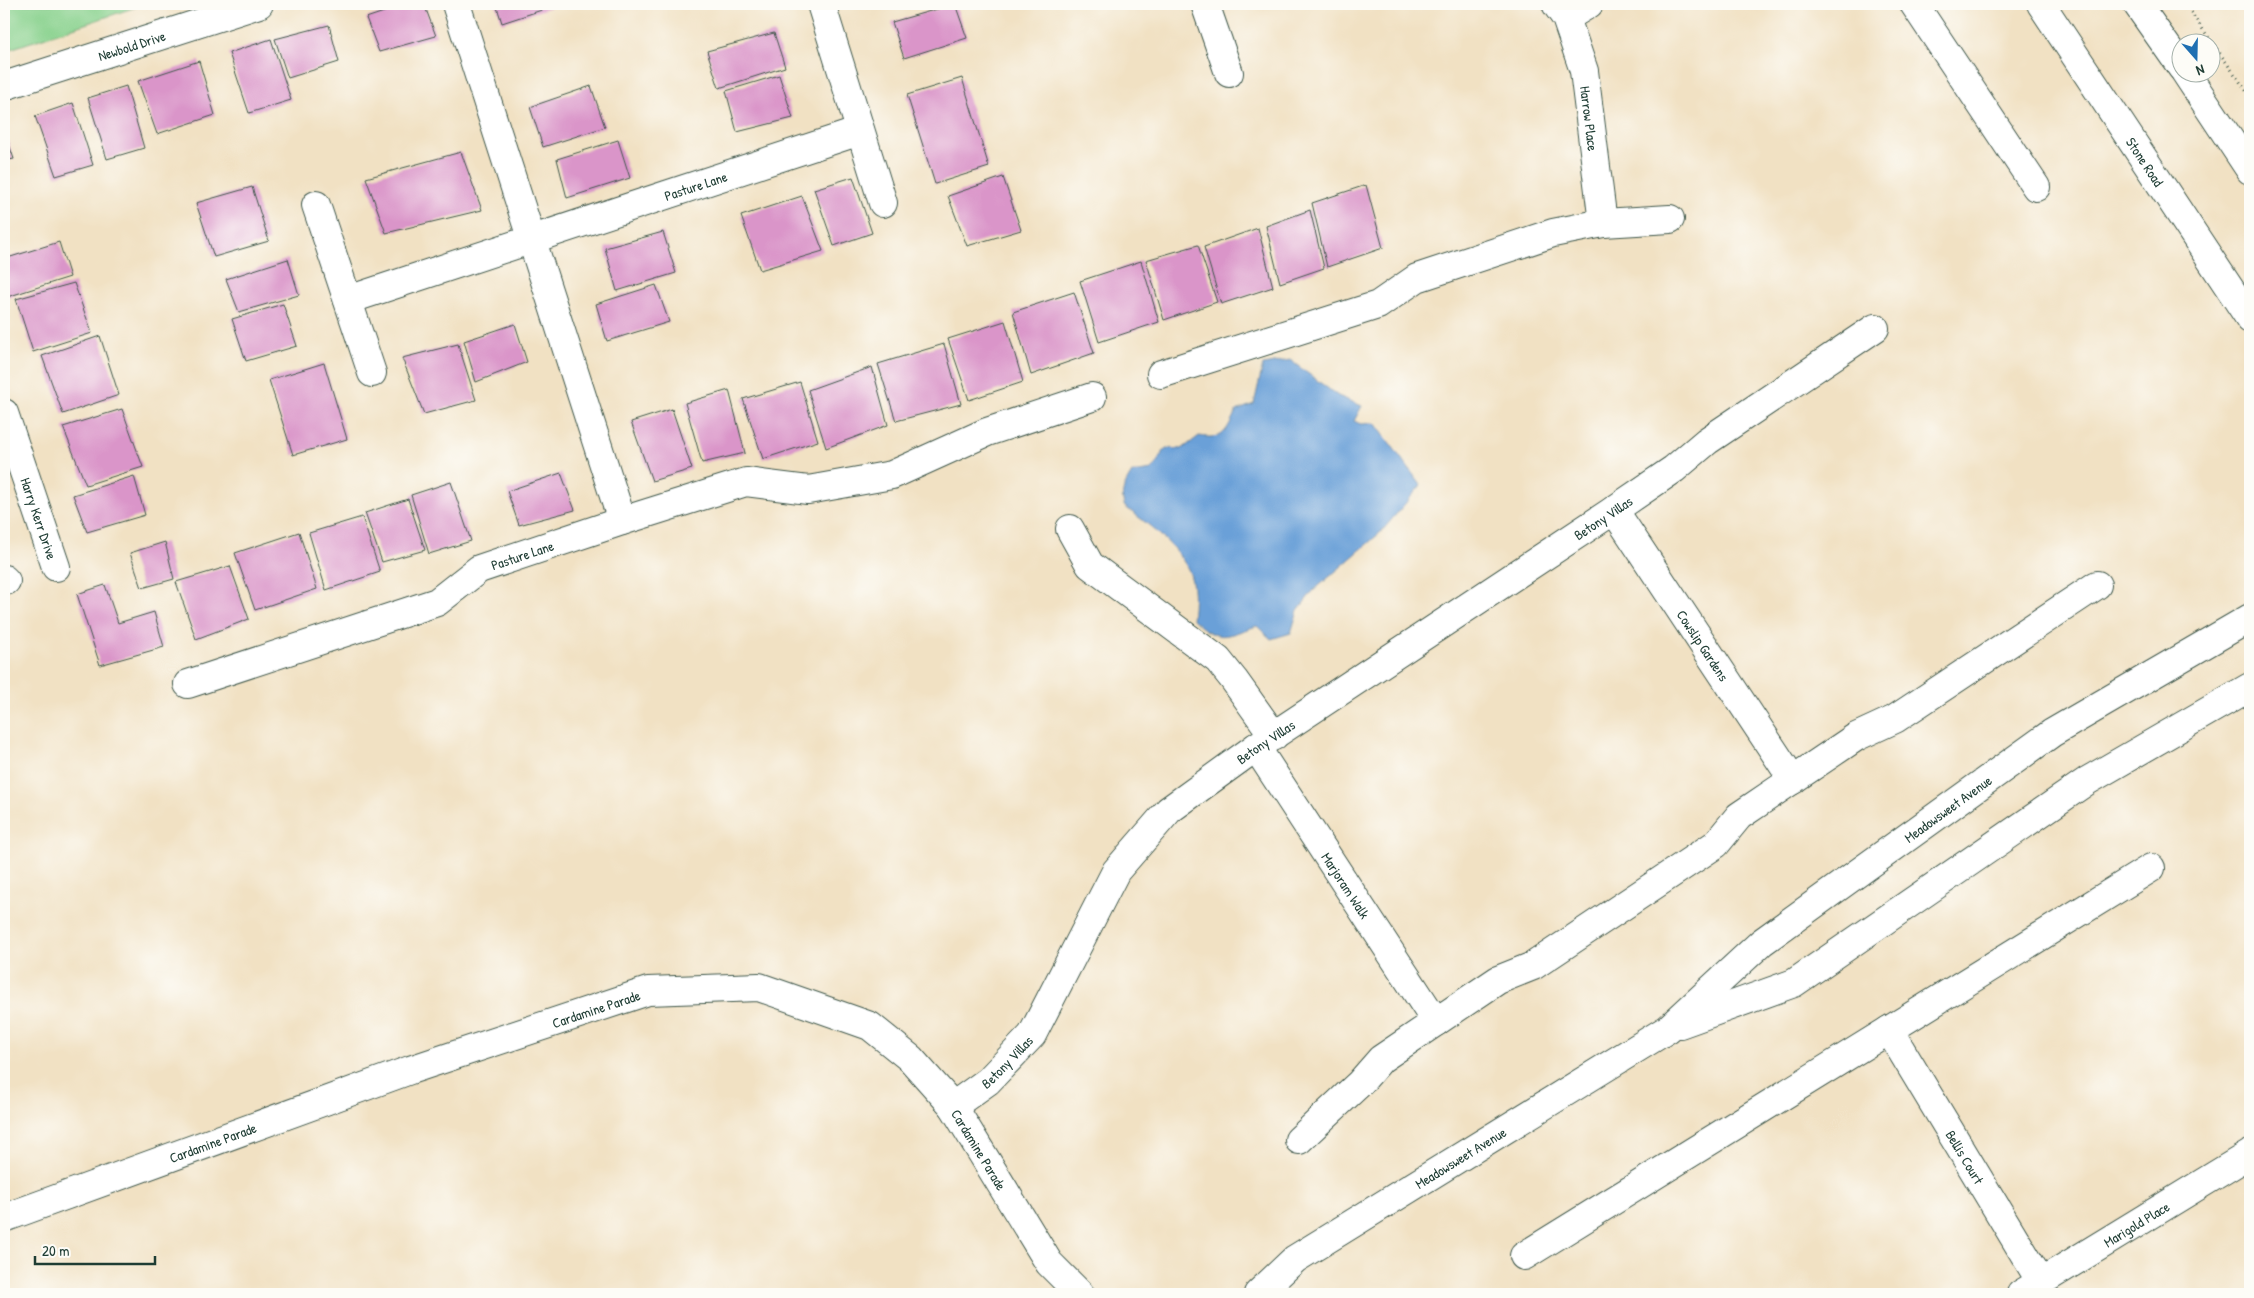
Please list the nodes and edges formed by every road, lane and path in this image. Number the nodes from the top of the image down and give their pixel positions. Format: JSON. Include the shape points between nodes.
{"nodes":[{"id":1,"x":259,"y":4,"type":"edge"},
{"id":2,"x":456,"y":4,"type":"edge"},
{"id":3,"x":820,"y":4,"type":"edge"},
{"id":4,"x":1205,"y":4,"type":"edge"},
{"id":5,"x":1589,"y":4,"type":"edge"},
{"id":6,"x":1914,"y":4,"type":"edge"},
{"id":7,"x":2041,"y":4,"type":"edge"},
{"id":8,"x":2137,"y":4,"type":"edge"},
{"id":9,"x":2185,"y":4,"type":"edge"},
{"id":10,"x":1561,"y":11,"type":"edge"},
{"id":11,"x":189,"y":14,"type":"edge"},
{"id":12,"x":2172,"y":54,"type":"edge"},
{"id":13,"x":1229,"y":73,"type":"dead end"},
{"id":14,"x":2192,"y":82,"type":"edge"},
{"id":15,"x":4,"y":86,"type":"edge"},
{"id":16,"x":2250,"y":96,"type":"edge"},
{"id":17,"x":860,"y":131,"type":"junction"},
{"id":18,"x":2250,"y":170,"type":"edge"},
{"id":19,"x":2036,"y":187,"type":"dead end"},
{"id":20,"x":883,"y":204,"type":"dead end"},
{"id":21,"x":316,"y":205,"type":"dead end"},
{"id":22,"x":1670,"y":218,"type":"dead end"},
{"id":23,"x":1602,"y":223,"type":"junction"},
{"id":24,"x":532,"y":240,"type":"junction"},
{"id":25,"x":348,"y":300,"type":"junction"},
{"id":26,"x":2250,"y":319,"type":"edge"},
{"id":27,"x":1875,"y":328,"type":"dead end"},
{"id":28,"x":372,"y":373,"type":"dead end"},
{"id":29,"x":1161,"y":374,"type":"dead end"},
{"id":30,"x":1092,"y":396,"type":"dead end"},
{"id":31,"x":4,"y":413,"type":"edge"},
{"id":32,"x":1614,"y":510,"type":"junction"},
{"id":33,"x":622,"y":521,"type":"junction"},
{"id":34,"x":1070,"y":529,"type":"dead end"},
{"id":35,"x":56,"y":567,"type":"dead end"},
{"id":36,"x":2250,"y":571,"type":"edge"},
{"id":37,"x":2097,"y":585,"type":"dead end"},
{"id":38,"x":2250,"y":586,"type":"edge"},
{"id":39,"x":2250,"y":618,"type":"edge"},
{"id":40,"x":188,"y":684,"type":"dead end"},
{"id":41,"x":2250,"y":687,"type":"edge"},
{"id":42,"x":1265,"y":742,"type":"junction"},
{"id":43,"x":1793,"y":780,"type":"junction"},
{"id":44,"x":2151,"y":868,"type":"dead end"},
{"id":45,"x":1436,"y":1022,"type":"junction"},
{"id":46,"x":1668,"y":1029,"type":"junction"},
{"id":47,"x":1889,"y":1030,"type":"junction"},
{"id":48,"x":953,"y":1106,"type":"junction"},
{"id":49,"x":1299,"y":1140,"type":"dead end"},
{"id":50,"x":2250,"y":1154,"type":"edge"},
{"id":51,"x":4,"y":1218,"type":"edge"},
{"id":52,"x":1524,"y":1256,"type":"dead end"},
{"id":53,"x":2032,"y":1288,"type":"edge"},
{"id":54,"x":1080,"y":1294,"type":"edge"},
{"id":55,"x":1258,"y":1294,"type":"edge"}],
"edges":[{"from":1,"to":11,"type":"main road","name":"Newbold Drive"},
{"from":2,"to":24,"type":"main road"},
{"from":3,"to":17,"type":"main road"},
{"from":4,"to":13,"type":"main road"},
{"from":5,"to":10,"type":"main road","name":"Harrow Place"},
{"from":6,"to":19,"type":"main road"},
{"from":7,"to":26,"type":"main road","name":"Stone Road"},
{"from":8,"to":12,"type":"main road"},
{"from":9,"to":16,"type":"path"},
{"from":10,"to":23,"type":"main road","name":"Harrow Place","via":[[1584,71]]},
{"from":11,"to":15,"type":"main road","name":"Newbold Drive"},
{"from":14,"to":18,"type":"main road"},
{"from":17,"to":20,"type":"main road"},
{"from":17,"to":24,"type":"main road","name":"Pasture Lane"},
{"from":21,"to":25,"type":"main road"},
{"from":22,"to":23,"type":"main road"},
{"from":23,"to":29,"type":"main road","via":[[1553,233],[1417,278],[1378,305]]},
{"from":24,"to":25,"type":"main road","name":"Pasture Lane"},
{"from":24,"to":33,"type":"main road"},
{"from":25,"to":28,"type":"main road"},
{"from":27,"to":32,"type":"main road","name":"Betony Villas","via":[[1707,441],[1674,469]]},
{"from":30,"to":33,"type":"main road","name":"Pasture Lane","via":[[987,432],[892,475],[808,490],[746,482]]},
{"from":31,"to":35,"type":"main road","name":"Harry Kerr Drive"},
{"from":32,"to":42,"type":"main road","name":"Betony Villas"},
{"from":32,"to":43,"type":"main road","name":"Cowslip Gardens"},
{"from":33,"to":40,"type":"main road","name":"Pasture Lane","via":[[479,569],[437,602]]},
{"from":34,"to":42,"type":"main road","name":"Marjoram Walk","via":[[1090,565],[1218,660],[1234,680]]},
{"from":36,"to":38,"type":"path","via":[[2246,577]]},
{"from":37,"to":43,"type":"main road","via":[[1895,719],[1856,737]]},
{"from":39,"to":46,"type":"main road","name":"Meadowsweet Avenue","via":[[2052,733],[1762,942]]},
{"from":41,"to":46,"type":"main road","name":"Meadowsweet Avenue","via":[[2087,781],[1794,983]]},
{"from":42,"to":45,"type":"main road","name":"Marjoram Walk"},
{"from":42,"to":48,"type":"main road","name":"Betony Villas","via":[[1169,810],[1116,871],[1032,1035],[988,1082]]},
{"from":43,"to":45,"type":"main road","via":[[1739,816],[1716,844],[1533,966],[1498,980]]},
{"from":44,"to":47,"type":"main road"},
{"from":45,"to":49,"type":"main road","via":[[1381,1059]]},
{"from":46,"to":55,"type":"main road","name":"Meadowsweet Avenue","via":[[1295,1259]]},
{"from":47,"to":52,"type":"main road"},
{"from":47,"to":53,"type":"main road","name":"Bellis Court"},
{"from":48,"to":51,"type":"main road","name":"Cardamine Parade","via":[[911,1059],[870,1026],[759,988],[648,992],[410,1070]]},
{"from":48,"to":54,"type":"main road","name":"Cardamine Parade","via":[[1049,1263]]},
{"from":50,"to":53,"type":"main road","name":"Marigold Place"}]}
